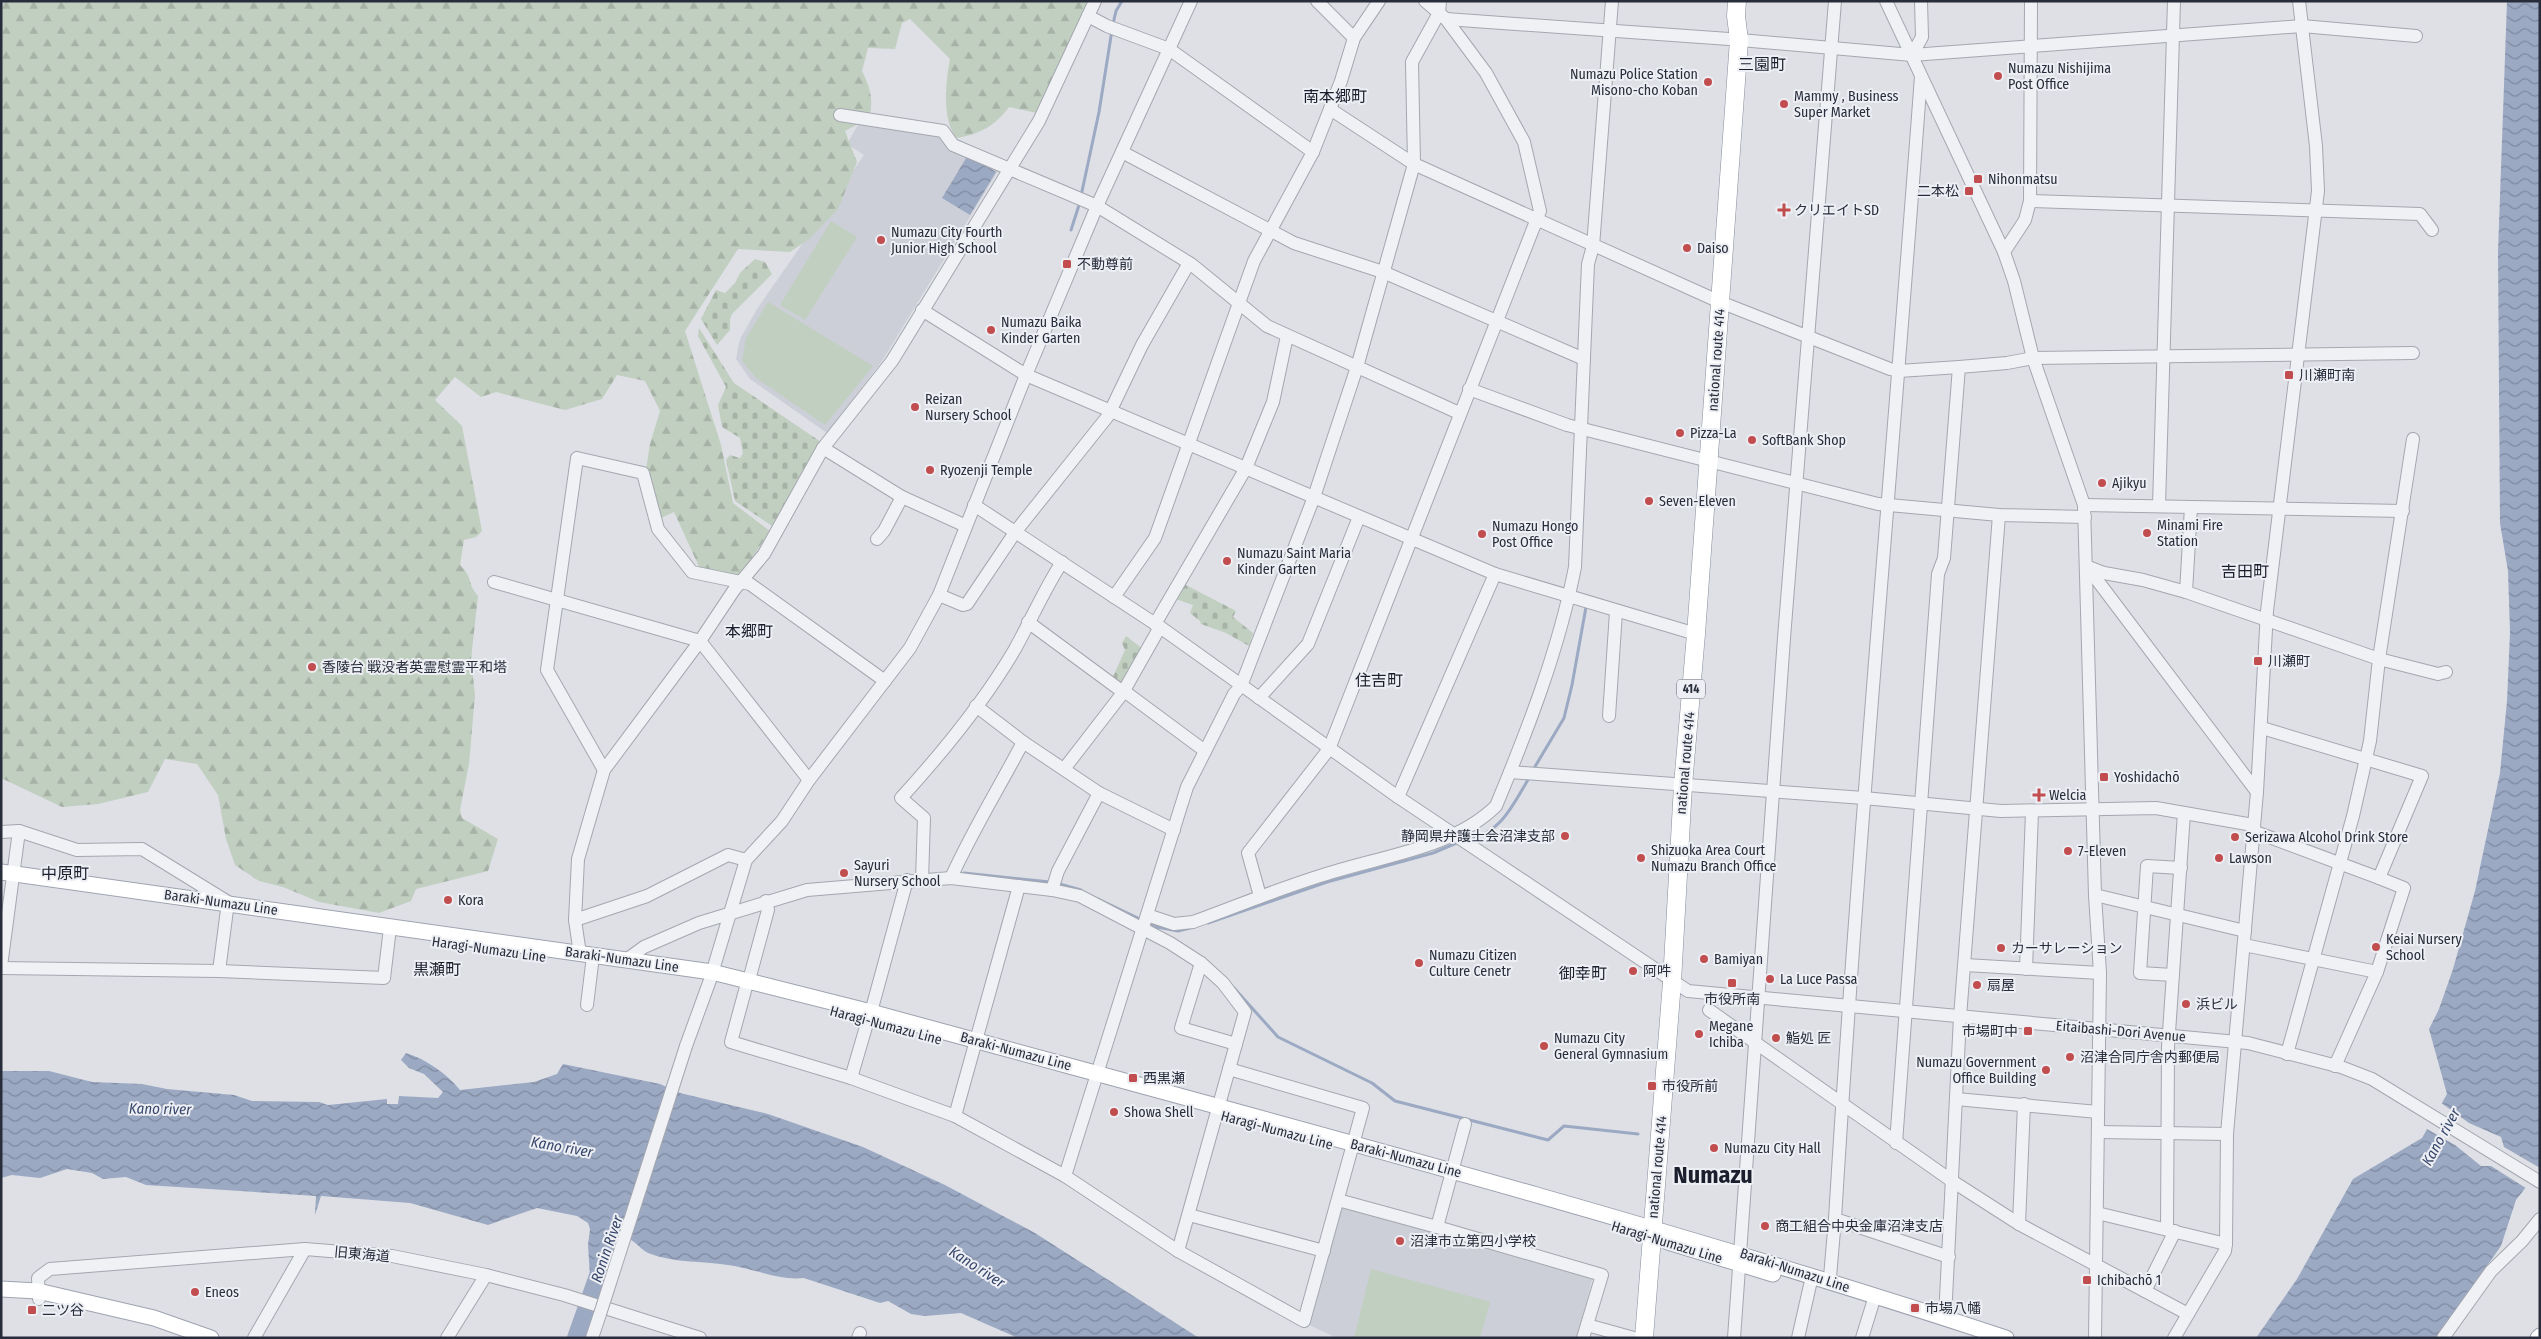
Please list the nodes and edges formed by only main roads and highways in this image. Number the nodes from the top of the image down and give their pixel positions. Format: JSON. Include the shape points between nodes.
{"nodes":[{"id":1,"x":1737,"y":1,"type":"edge"},
{"id":2,"x":1747,"y":1,"type":"edge"},
{"id":3,"x":1739,"y":40,"type":"junction"},
{"id":4,"x":6,"y":877,"type":"edge"},
{"id":5,"x":589,"y":958,"type":"junction"},
{"id":6,"x":711,"y":976,"type":"junction"},
{"id":7,"x":1651,"y":1232,"type":"junction"},
{"id":8,"x":1740,"y":1259,"type":"junction"},
{"id":9,"x":1,"y":1289,"type":"edge"},
{"id":10,"x":38,"y":1295,"type":"junction"},
{"id":11,"x":1,"y":1299,"type":"edge"},
{"id":12,"x":1874,"y":1300,"type":"junction"},
{"id":13,"x":211,"y":1338,"type":"edge"},
{"id":14,"x":1644,"y":1338,"type":"edge"},
{"id":15,"x":1980,"y":1338,"type":"edge"},
{"id":16,"x":2006,"y":1338,"type":"edge"}],
"edges":[{"from":1,"to":3,"type":"highway","name":"national route 414","number":"414"},
{"from":2,"to":3,"type":"highway","name":"national route 414","number":"414"},
{"from":3,"to":7,"type":"highway","name":"national route 414","number":"414","via":[[1683,786],[1672,982]]},
{"from":4,"to":5,"type":"main road","name":"Baraki-Numazu Line"},
{"from":5,"to":6,"type":"main road"},
{"from":5,"to":6,"type":"main road","name":"Baraki-Numazu Line","via":[[626,960]]},
{"from":6,"to":7,"type":"main road","name":"Baraki-Numazu Line","via":[[976,1044]]},
{"from":7,"to":8,"type":"main road","name":"Baraki-Numazu Line"},
{"from":7,"to":14,"type":"highway","name":"national route 414","number":"414"},
{"from":8,"to":12,"type":"main road","name":"Baraki-Numazu Line","via":[[1826,1281]]},
{"from":8,"to":12,"type":"main road","name":"Haragi-Numazu Line","via":[[1810,1285]]},
{"from":9,"to":10,"type":"main road"},
{"from":10,"to":11,"type":"main road"},
{"from":10,"to":13,"type":"main road","via":[[154,1318]]},
{"from":12,"to":15,"type":"main road","name":"Haragi-Numazu Line"},
{"from":12,"to":16,"type":"main road","name":"Baraki-Numazu Line"}]}
